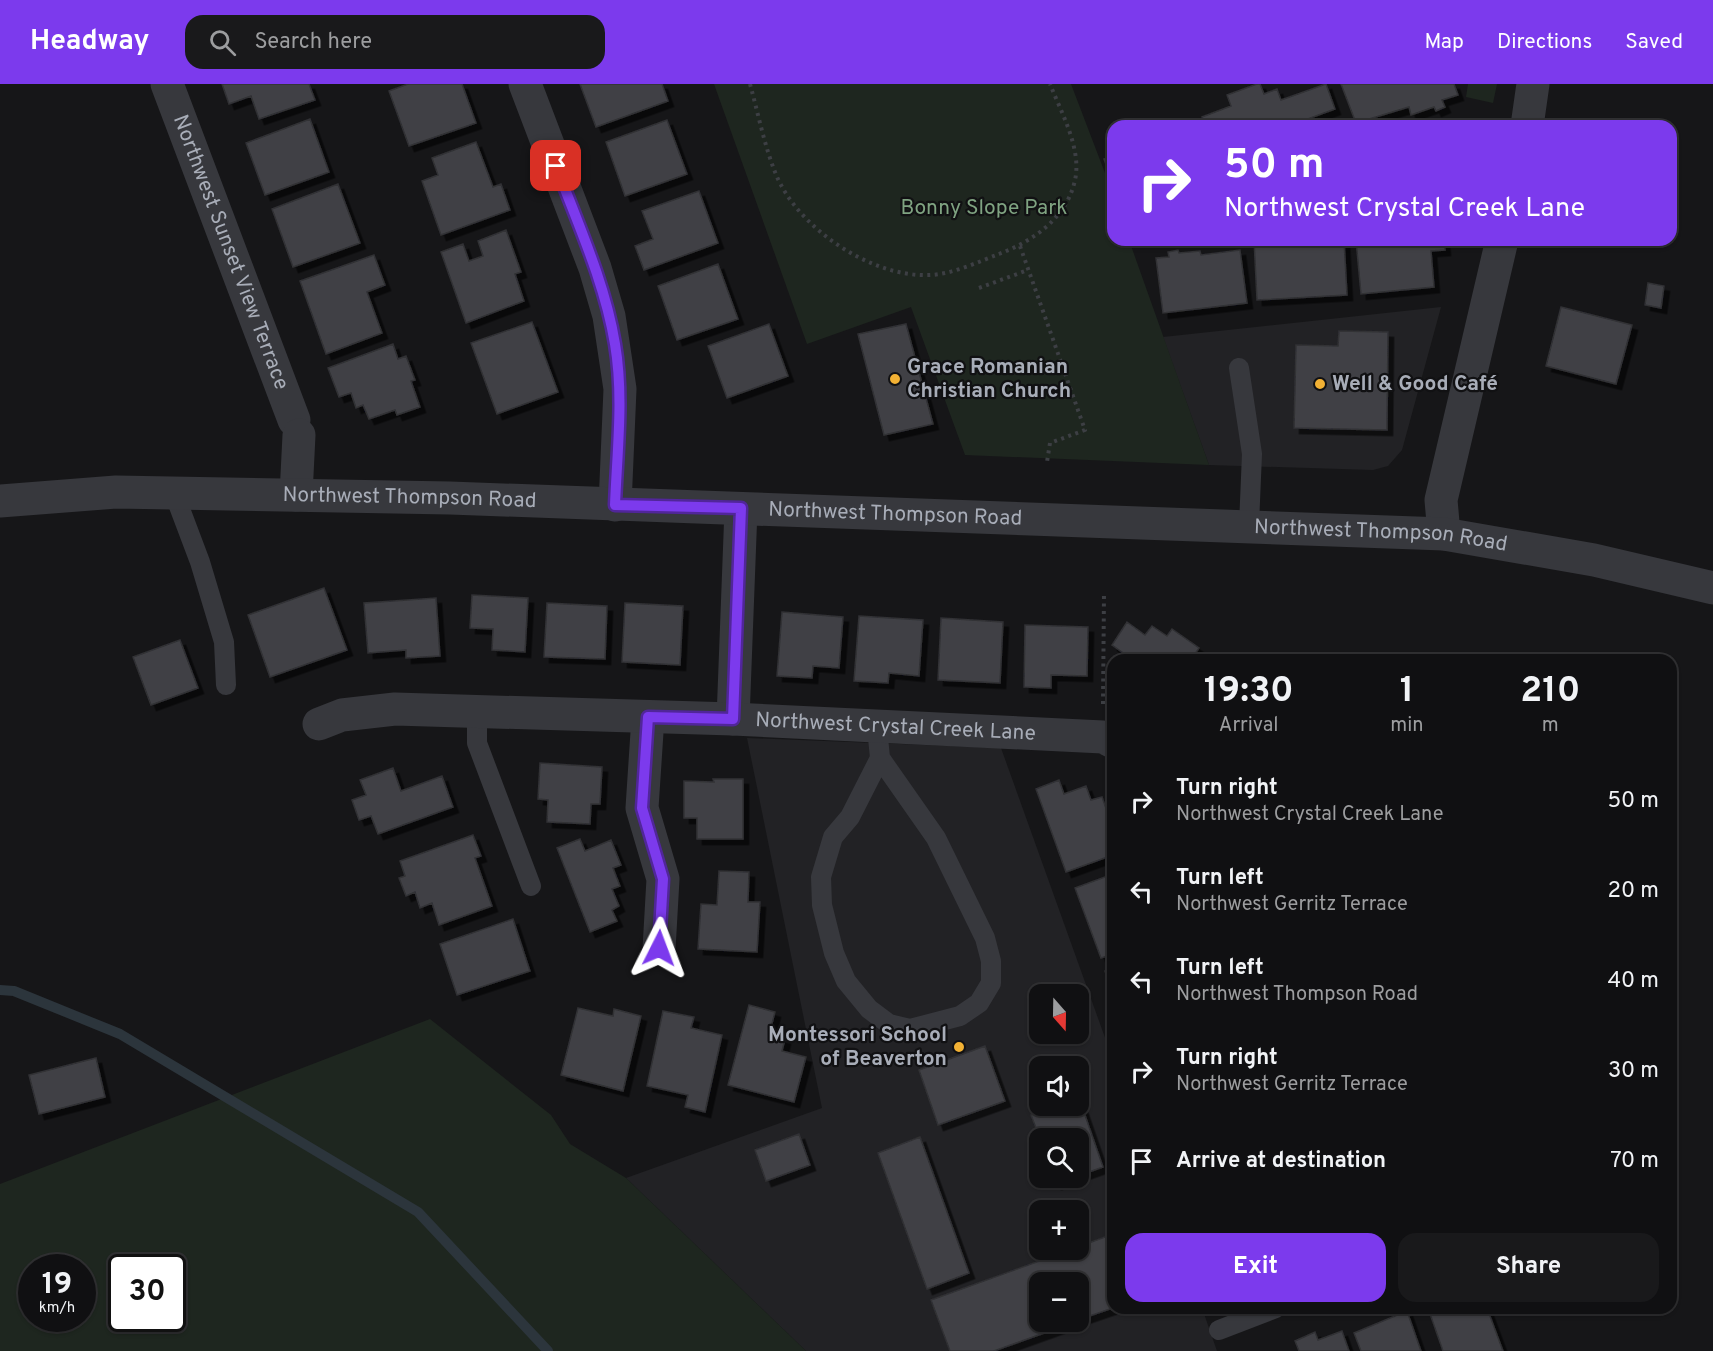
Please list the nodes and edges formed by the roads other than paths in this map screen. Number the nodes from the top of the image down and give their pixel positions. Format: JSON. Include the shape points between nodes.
{"nodes":[{"id":1,"x":167,"y":84,"type":"edge"},
{"id":2,"x":525,"y":84,"type":"edge"},
{"id":3,"x":1533,"y":84,"type":"edge"},
{"id":4,"x":1528,"y":120,"type":"edge"},
{"id":5,"x":1501,"y":246,"type":"edge"},
{"id":6,"x":1239,"y":368,"type":"dead end"},
{"id":7,"x":174,"y":493,"type":"junction"},
{"id":8,"x":296,"y":495,"type":"junction"},
{"id":9,"x":0,"y":501,"type":"edge"},
{"id":10,"x":615,"y":505,"type":"junction"},
{"id":11,"x":741,"y":508,"type":"junction"},
{"id":12,"x":1249,"y":525,"type":"junction"},
{"id":13,"x":1444,"y":534,"type":"junction"},
{"id":14,"x":1713,"y":588,"type":"edge"},
{"id":15,"x":226,"y":686,"type":"dead end"},
{"id":16,"x":477,"y":711,"type":"junction"},
{"id":17,"x":648,"y":717,"type":"junction"},
{"id":18,"x":733,"y":719,"type":"junction"},
{"id":19,"x":319,"y":724,"type":"dead end"},
{"id":20,"x":1107,"y":740,"type":"edge"},
{"id":21,"x":879,"y":742,"type":"junction"},
{"id":22,"x":531,"y":886,"type":"dead end"},
{"id":23,"x":659,"y":948,"type":"dead end"},
{"id":24,"x":1260,"y":1314,"type":"edge"},
{"id":25,"x":1218,"y":1330,"type":"dead end"}],
"edges":[{"from":1,"to":8,"type":"street","name":"Northwest Sunset View Terrace","via":[[296,428]]},
{"from":2,"to":10,"type":"street","via":[[595,268],[609,316],[620,389]]},
{"from":3,"to":4,"type":"street"},
{"from":5,"to":13,"type":"street","via":[[1441,500]]},
{"from":6,"to":12,"type":"lane","via":[[1252,454]]},
{"from":7,"to":8,"type":"street","name":"Northwest Thompson Road"},
{"from":7,"to":9,"type":"street","name":"Northwest Thompson Road","via":[[62,494]]},
{"from":7,"to":15,"type":"lane","via":[[224,642]]},
{"from":8,"to":10,"type":"street","name":"Northwest Thompson Road"},
{"from":10,"to":11,"type":"street","name":"Northwest Thompson Road"},
{"from":11,"to":12,"type":"street","name":"Northwest Thompson Road"},
{"from":11,"to":18,"type":"street"},
{"from":12,"to":13,"type":"street","name":"Northwest Thompson Road"},
{"from":13,"to":14,"type":"street","name":"Northwest Thompson Road","via":[[1594,560]]},
{"from":16,"to":17,"type":"street","name":"Northwest Crystal Creek Lane"},
{"from":16,"to":19,"type":"street","name":"Northwest Crystal Creek Lane","via":[[395,709],[342,715]]},
{"from":16,"to":22,"type":"lane","via":[[477,743]]},
{"from":17,"to":18,"type":"street","name":"Northwest Crystal Creek Lane"},
{"from":17,"to":23,"type":"street","via":[[642,808],[663,879]]},
{"from":18,"to":21,"type":"street","name":"Northwest Crystal Creek Lane"},
{"from":20,"to":21,"type":"street","name":"Northwest Crystal Creek Lane"},
{"from":21,"to":21,"type":"lane","via":[[865,791],[829,846],[821,877],[822,905],[834,953],[846,981],[868,1009],[889,1024],[910,1029],[960,1016],[979,1003],[990,983],[991,962],[985,938],[936,838]]},
{"from":24,"to":25,"type":"lane"}]}
